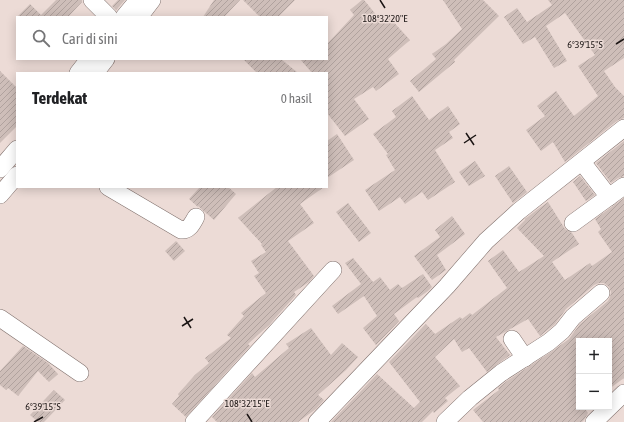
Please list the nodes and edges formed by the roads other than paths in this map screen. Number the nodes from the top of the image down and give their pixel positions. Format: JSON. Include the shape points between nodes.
{"nodes":[{"id":1,"x":92,"y":0,"type":"edge"},
{"id":2,"x":138,"y":0,"type":"edge"},
{"id":3,"x":152,"y":0,"type":"edge"},
{"id":4,"x":108,"y":16,"type":"edge"},
{"id":5,"x":125,"y":16,"type":"edge"},
{"id":6,"x":140,"y":16,"type":"edge"},
{"id":7,"x":88,"y":60,"type":"edge"},
{"id":8,"x":105,"y":60,"type":"edge"},
{"id":9,"x":79,"y":72,"type":"edge"},
{"id":10,"x":96,"y":72,"type":"edge"},
{"id":11,"x":624,"y":128,"type":"edge"},
{"id":12,"x":16,"y":150,"type":"edge"},
{"id":13,"x":582,"y":162,"type":"junction"},
{"id":14,"x":0,"y":169,"type":"edge"},
{"id":15,"x":16,"y":175,"type":"edge"},
{"id":16,"x":624,"y":186,"type":"edge"},
{"id":17,"x":110,"y":188,"type":"edge"},
{"id":18,"x":0,"y":195,"type":"edge"},
{"id":19,"x":609,"y":197,"type":"junction"},
{"id":20,"x":196,"y":217,"type":"dead end"},
{"id":21,"x":573,"y":223,"type":"dead end"},
{"id":22,"x":333,"y":270,"type":"dead end"},
{"id":23,"x":601,"y":293,"type":"dead end"},
{"id":24,"x":0,"y":318,"type":"edge"},
{"id":25,"x":512,"y":339,"type":"dead end"},
{"id":26,"x":525,"y":358,"type":"junction"},
{"id":27,"x":80,"y":373,"type":"dead end"},
{"id":28,"x":624,"y":393,"type":"edge"},
{"id":29,"x":194,"y":422,"type":"edge"},
{"id":30,"x":317,"y":422,"type":"edge"},
{"id":31,"x":445,"y":422,"type":"edge"},
{"id":32,"x":594,"y":422,"type":"edge"}],
"edges":[{"from":1,"to":4,"type":"street"},
{"from":2,"to":5,"type":"street"},
{"from":3,"to":6,"type":"street"},
{"from":7,"to":9,"type":"street"},
{"from":8,"to":10,"type":"street"},
{"from":11,"to":13,"type":"street"},
{"from":12,"to":14,"type":"street"},
{"from":13,"to":19,"type":"street"},
{"from":13,"to":30,"type":"street","via":[[519,211],[486,241],[447,286]]},
{"from":15,"to":18,"type":"street"},
{"from":16,"to":19,"type":"street"},
{"from":17,"to":20,"type":"street","via":[[181,230],[190,228]]},
{"from":19,"to":21,"type":"street"},
{"from":22,"to":29,"type":"street"},
{"from":23,"to":26,"type":"street","via":[[562,331]]},
{"from":24,"to":27,"type":"street"},
{"from":25,"to":26,"type":"street"},
{"from":26,"to":31,"type":"street","via":[[501,373]]},
{"from":28,"to":32,"type":"street"}]}
